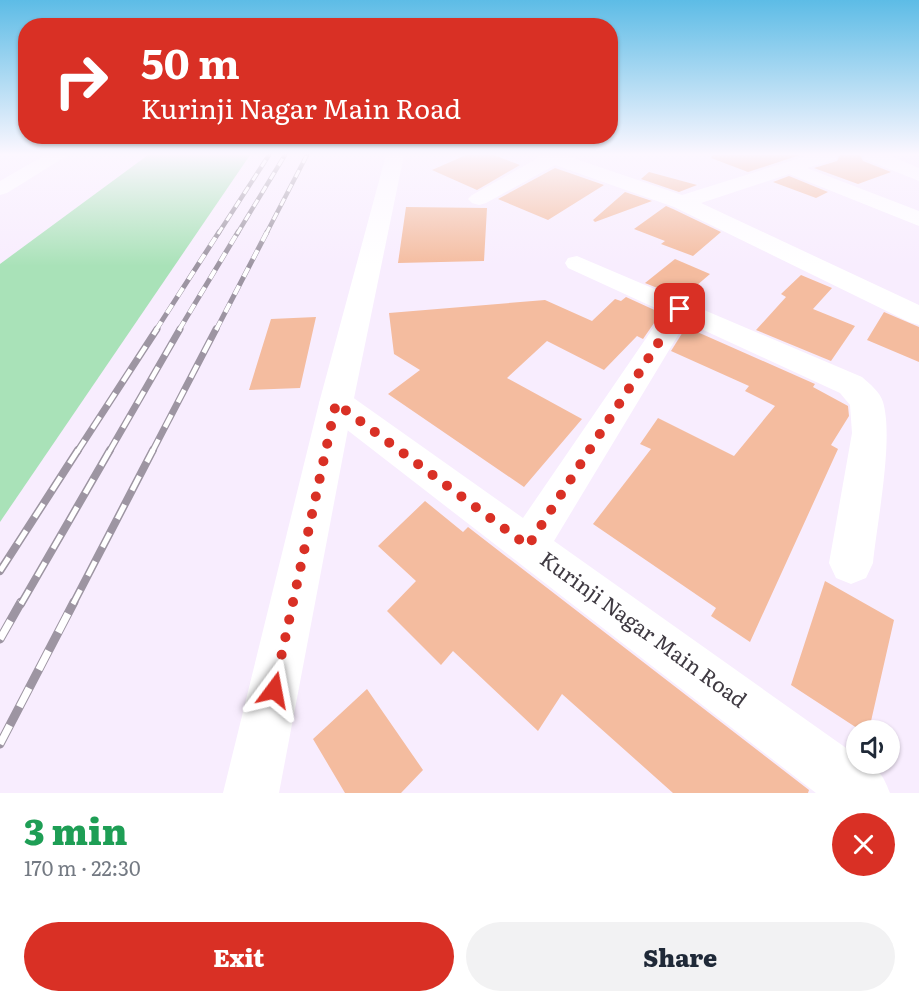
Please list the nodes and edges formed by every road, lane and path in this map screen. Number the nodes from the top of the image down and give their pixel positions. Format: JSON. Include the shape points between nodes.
{"nodes":[{"id":1,"x":386,"y":192,"type":"edge"},
{"id":2,"x":491,"y":192,"type":"edge"},
{"id":3,"x":652,"y":192,"type":"edge"},
{"id":4,"x":714,"y":192,"type":"edge"},
{"id":5,"x":851,"y":192,"type":"edge"},
{"id":6,"x":479,"y":199,"type":"dead end"},
{"id":7,"x":682,"y":202,"type":"junction"},
{"id":8,"x":919,"y":219,"type":"edge"},
{"id":9,"x":577,"y":263,"type":"dead end"},
{"id":10,"x":680,"y":309,"type":"junction"},
{"id":11,"x":919,"y":316,"type":"edge"},
{"id":12,"x":336,"y":403,"type":"junction"},
{"id":13,"x":528,"y":546,"type":"junction"},
{"id":14,"x":850,"y":563,"type":"dead end"},
{"id":15,"x":251,"y":793,"type":"edge"},
{"id":16,"x":862,"y":793,"type":"edge"}],
"edges":[{"from":1,"to":12,"type":"street"},
{"from":2,"to":6,"type":"street"},
{"from":3,"to":7,"type":"street"},
{"from":4,"to":7,"type":"street"},
{"from":5,"to":8,"type":"street"},
{"from":7,"to":11,"type":"street"},
{"from":9,"to":10,"type":"street"},
{"from":10,"to":13,"type":"street"},
{"from":10,"to":14,"type":"street","via":[[851,385],[866,401],[870,433]]},
{"from":12,"to":13,"type":"street","name":"Kurinji Nagar Main Road"},
{"from":12,"to":15,"type":"street"},
{"from":13,"to":16,"type":"street","name":"Kurinji Nagar Main Road"}]}
